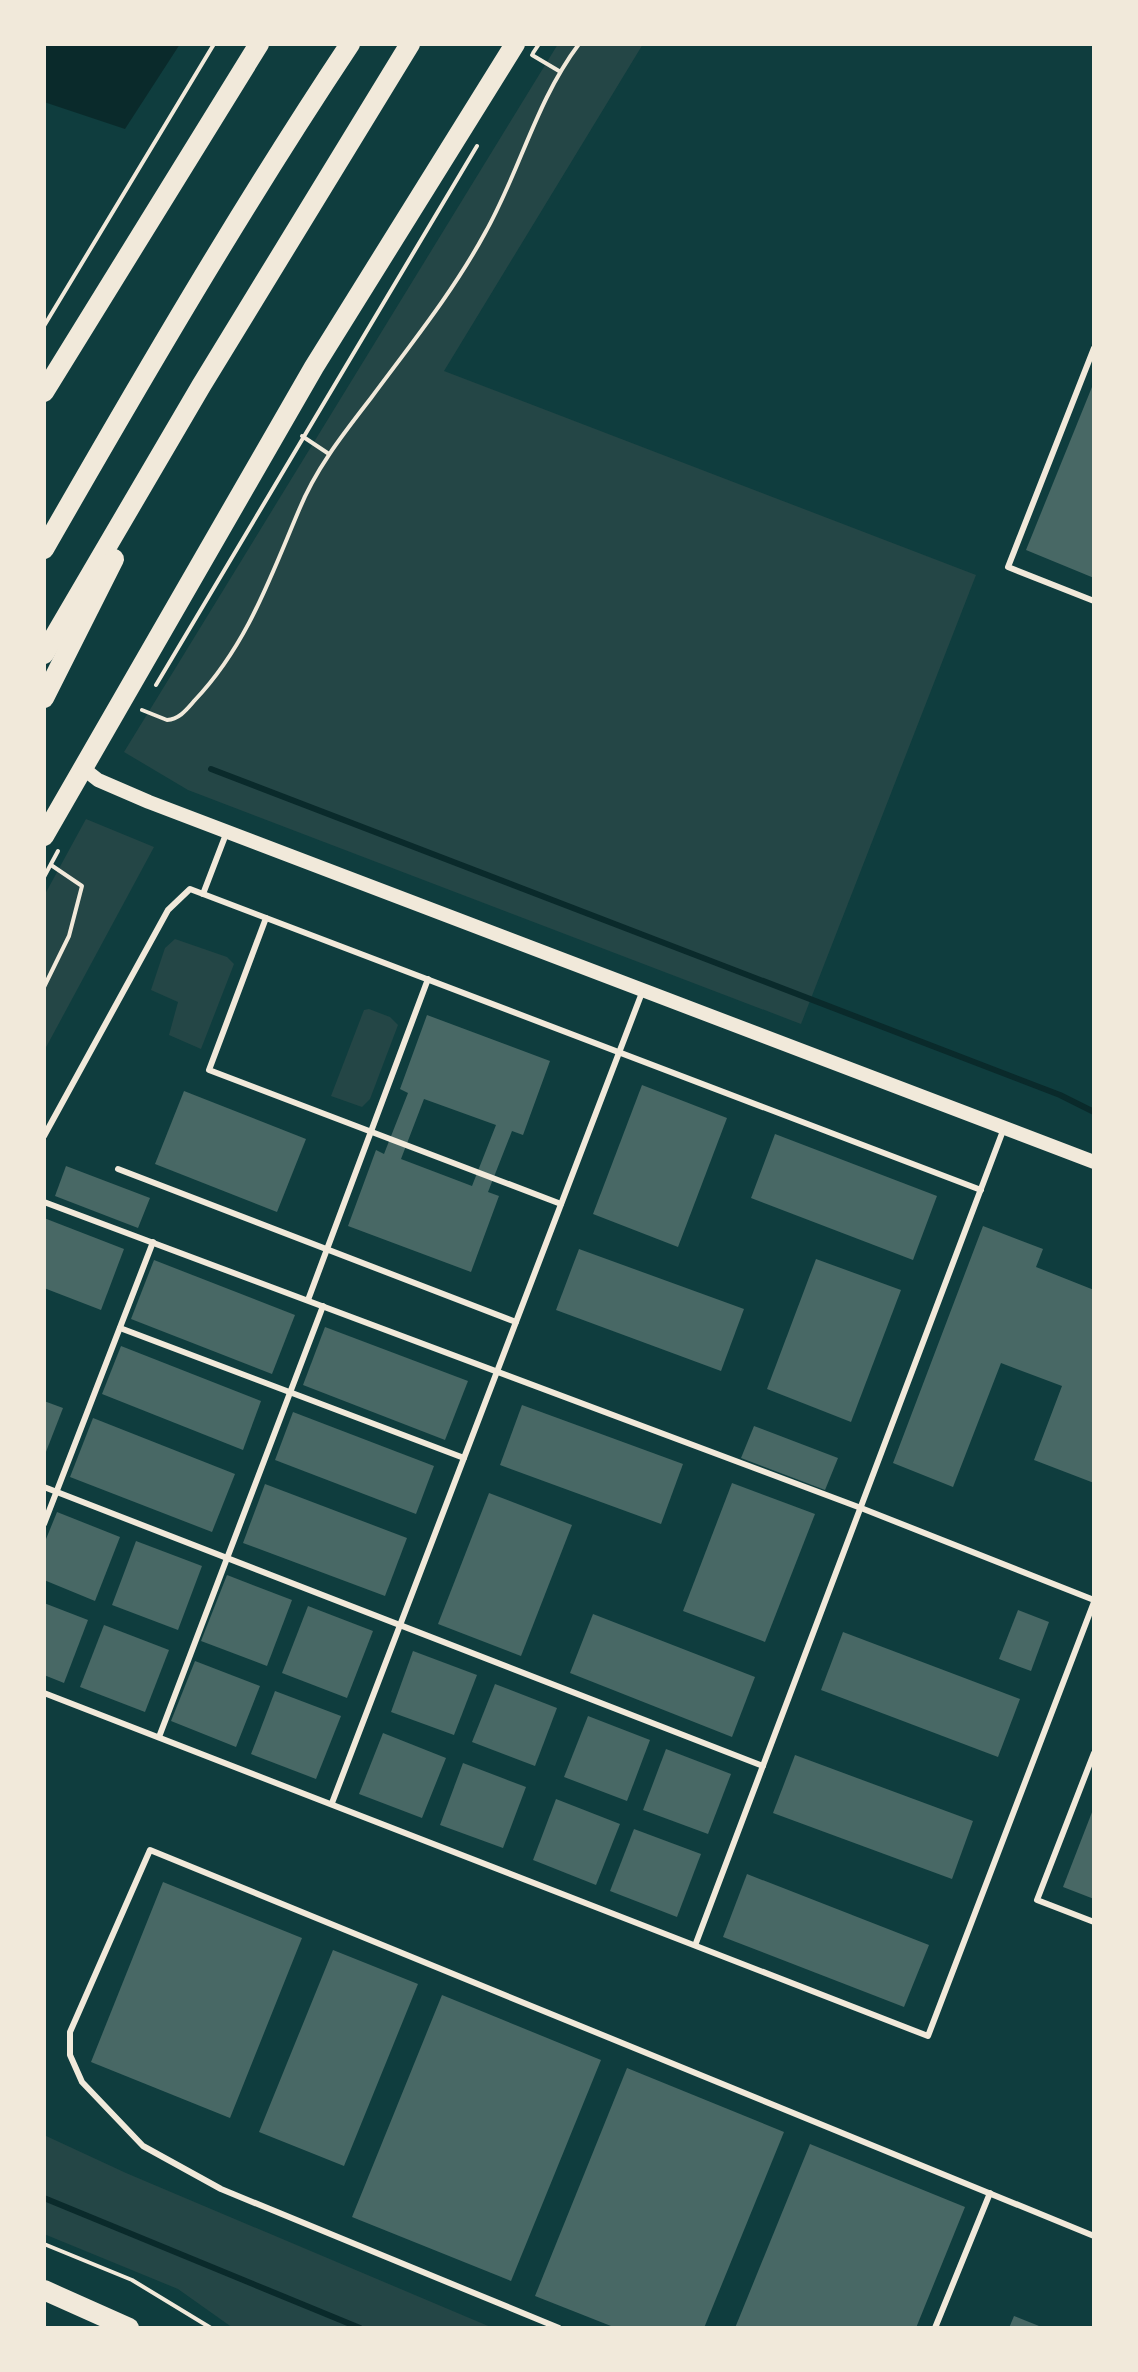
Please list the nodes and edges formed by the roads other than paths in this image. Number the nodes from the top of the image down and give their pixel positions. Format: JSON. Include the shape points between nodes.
{"nodes":[{"id":1,"x":259,"y":44,"type":"edge"},
{"id":2,"x":337,"y":44,"type":"edge"},
{"id":3,"x":350,"y":44,"type":"edge"},
{"id":4,"x":410,"y":44,"type":"edge"},
{"id":5,"x":524,"y":49,"type":"edge"},
{"id":6,"x":287,"y":140,"type":"junction"},
{"id":7,"x":1094,"y":348,"type":"edge"},
{"id":8,"x":155,"y":356,"type":"junction"},
{"id":9,"x":201,"y":386,"type":"junction"},
{"id":10,"x":44,"y":392,"type":"edge"},
{"id":11,"x":44,"y":534,"type":"edge"},
{"id":12,"x":44,"y":549,"type":"edge"},
{"id":13,"x":1094,"y":601,"type":"edge"},
{"id":14,"x":44,"y":654,"type":"edge"},
{"id":15,"x":44,"y":698,"type":"edge"},
{"id":16,"x":84,"y":769,"type":"junction"},
{"id":17,"x":227,"y":832,"type":"junction"},
{"id":18,"x":54,"y":838,"type":"edge"},
{"id":19,"x":203,"y":894,"type":"junction"},
{"id":20,"x":266,"y":918,"type":"junction"},
{"id":21,"x":428,"y":979,"type":"junction"},
{"id":22,"x":643,"y":990,"type":"junction"},
{"id":23,"x":619,"y":1052,"type":"junction"},
{"id":24,"x":1004,"y":1128,"type":"junction"},
{"id":25,"x":370,"y":1132,"type":"junction"},
{"id":26,"x":44,"y":1136,"type":"edge"},
{"id":27,"x":1094,"y":1162,"type":"edge"},
{"id":28,"x":118,"y":1169,"type":"dead end"},
{"id":29,"x":981,"y":1190,"type":"junction"},
{"id":30,"x":44,"y":1202,"type":"edge"},
{"id":31,"x":561,"y":1204,"type":"junction"},
{"id":32,"x":153,"y":1242,"type":"junction"},
{"id":33,"x":327,"y":1249,"type":"junction"},
{"id":34,"x":308,"y":1300,"type":"junction"},
{"id":35,"x":323,"y":1306,"type":"junction"},
{"id":36,"x":516,"y":1322,"type":"junction"},
{"id":37,"x":120,"y":1328,"type":"junction"},
{"id":38,"x":497,"y":1371,"type":"junction"},
{"id":39,"x":290,"y":1392,"type":"junction"},
{"id":40,"x":464,"y":1458,"type":"junction"},
{"id":41,"x":44,"y":1487,"type":"edge"},
{"id":42,"x":56,"y":1492,"type":"junction"},
{"id":43,"x":861,"y":1508,"type":"junction"},
{"id":44,"x":44,"y":1524,"type":"edge"},
{"id":45,"x":227,"y":1558,"type":"junction"},
{"id":46,"x":1094,"y":1601,"type":"edge"},
{"id":47,"x":400,"y":1626,"type":"junction"},
{"id":48,"x":44,"y":1693,"type":"edge"},
{"id":49,"x":159,"y":1737,"type":"junction"},
{"id":50,"x":1094,"y":1753,"type":"edge"},
{"id":51,"x":763,"y":1766,"type":"junction"},
{"id":52,"x":332,"y":1803,"type":"junction"},
{"id":53,"x":1094,"y":1922,"type":"edge"},
{"id":54,"x":696,"y":1943,"type":"junction"},
{"id":55,"x":990,"y":2193,"type":"junction"},
{"id":56,"x":1094,"y":2236,"type":"edge"},
{"id":57,"x":44,"y":2290,"type":"edge"},
{"id":58,"x":129,"y":2328,"type":"edge"},
{"id":59,"x":559,"y":2328,"type":"edge"},
{"id":60,"x":935,"y":2328,"type":"edge"}],
"edges":[{"from":1,"to":10,"type":"main road"},
{"from":2,"to":6,"type":"main road"},
{"from":3,"to":6,"type":"main road"},
{"from":4,"to":9,"type":"main road"},
{"from":5,"to":16,"type":"main road","via":[[314,367]]},
{"from":6,"to":8,"type":"main road"},
{"from":7,"to":13,"type":"lane","via":[[1008,567]]},
{"from":8,"to":11,"type":"main road"},
{"from":8,"to":12,"type":"main road"},
{"from":9,"to":14,"type":"main road"},
{"from":9,"to":15,"type":"main road"},
{"from":16,"to":17,"type":"street","via":[[98,780]]},
{"from":16,"to":18,"type":"main road"},
{"from":17,"to":19,"type":"lane"},
{"from":17,"to":22,"type":"street"},
{"from":19,"to":20,"type":"lane"},
{"from":19,"to":26,"type":"lane","via":[[190,889],[168,910]]},
{"from":20,"to":21,"type":"lane"},
{"from":20,"to":25,"type":"lane","via":[[209,1070]]},
{"from":21,"to":23,"type":"lane"},
{"from":21,"to":25,"type":"lane"},
{"from":22,"to":23,"type":"lane"},
{"from":22,"to":24,"type":"street"},
{"from":23,"to":29,"type":"lane"},
{"from":23,"to":31,"type":"lane"},
{"from":24,"to":27,"type":"street"},
{"from":24,"to":29,"type":"lane"},
{"from":25,"to":31,"type":"lane"},
{"from":25,"to":33,"type":"lane"},
{"from":28,"to":33,"type":"lane"},
{"from":29,"to":43,"type":"lane"},
{"from":30,"to":32,"type":"lane"},
{"from":31,"to":36,"type":"lane"},
{"from":32,"to":34,"type":"lane"},
{"from":32,"to":37,"type":"lane"},
{"from":33,"to":34,"type":"lane"},
{"from":33,"to":36,"type":"lane"},
{"from":34,"to":35,"type":"lane"},
{"from":35,"to":38,"type":"lane"},
{"from":35,"to":39,"type":"lane"},
{"from":36,"to":38,"type":"lane"},
{"from":37,"to":39,"type":"lane"},
{"from":37,"to":42,"type":"lane"},
{"from":38,"to":40,"type":"lane"},
{"from":38,"to":43,"type":"lane"},
{"from":39,"to":40,"type":"lane"},
{"from":39,"to":45,"type":"lane"},
{"from":40,"to":47,"type":"lane"},
{"from":41,"to":42,"type":"lane"},
{"from":42,"to":44,"type":"lane"},
{"from":42,"to":45,"type":"lane"},
{"from":43,"to":46,"type":"lane"},
{"from":43,"to":51,"type":"lane"},
{"from":45,"to":47,"type":"lane"},
{"from":45,"to":49,"type":"lane"},
{"from":46,"to":54,"type":"lane","via":[[928,2036]]},
{"from":47,"to":51,"type":"lane"},
{"from":47,"to":52,"type":"lane"},
{"from":48,"to":49,"type":"lane"},
{"from":49,"to":52,"type":"lane"},
{"from":50,"to":53,"type":"lane","via":[[1037,1900]]},
{"from":51,"to":54,"type":"lane"},
{"from":52,"to":54,"type":"lane"},
{"from":55,"to":56,"type":"lane"},
{"from":55,"to":59,"type":"lane","via":[[150,1850],[70,2032],[70,2055],[82,2082],[143,2146],[221,2189]]},
{"from":55,"to":60,"type":"lane"},
{"from":57,"to":58,"type":"main road"}]}
